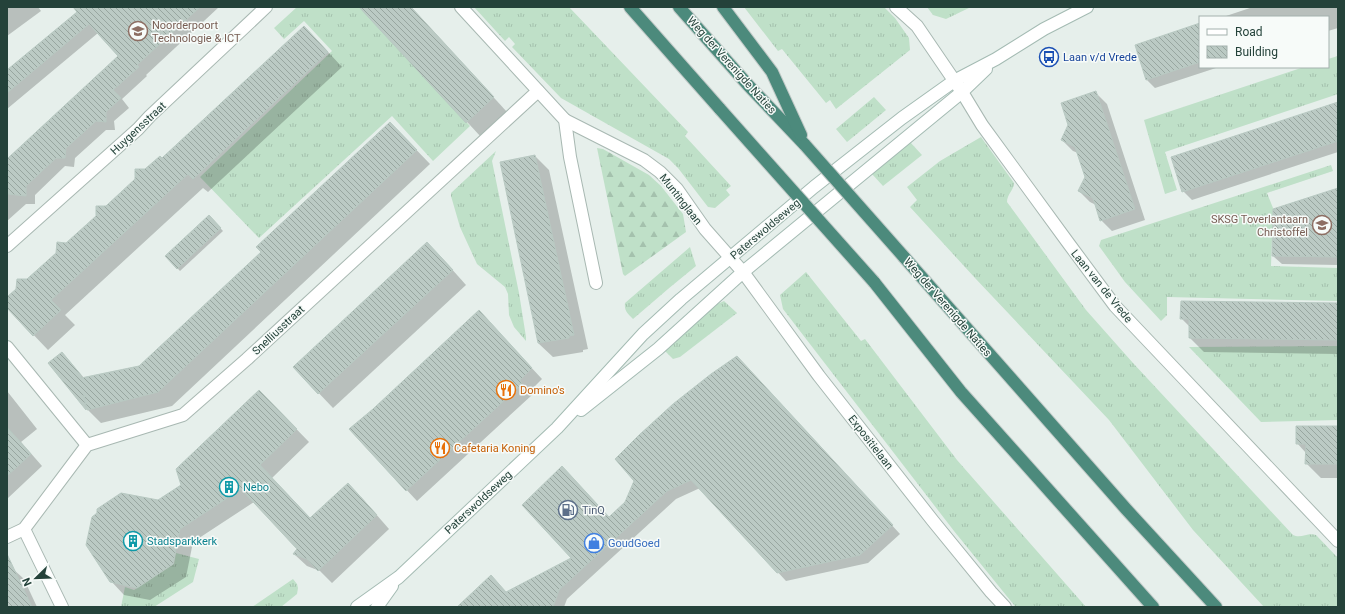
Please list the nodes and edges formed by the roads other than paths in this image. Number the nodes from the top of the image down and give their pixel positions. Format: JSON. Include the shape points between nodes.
{"nodes":[{"id":1,"x":266,"y":7,"type":"edge"},
{"id":2,"x":461,"y":7,"type":"edge"},
{"id":3,"x":630,"y":7,"type":"edge"},
{"id":4,"x":679,"y":7,"type":"edge"},
{"id":5,"x":723,"y":7,"type":"edge"},
{"id":6,"x":896,"y":7,"type":"edge"},
{"id":7,"x":1087,"y":7,"type":"edge"},
{"id":8,"x":996,"y":59,"type":"junction"},
{"id":9,"x":954,"y":81,"type":"junction"},
{"id":10,"x":538,"y":91,"type":"junction"},
{"id":11,"x":962,"y":92,"type":"junction"},
{"id":12,"x":565,"y":120,"type":"junction"},
{"id":13,"x":805,"y":145,"type":"junction"},
{"id":14,"x":7,"y":246,"type":"edge"},
{"id":15,"x":730,"y":258,"type":"junction"},
{"id":16,"x":742,"y":272,"type":"junction"},
{"id":17,"x":596,"y":283,"type":"dead end"},
{"id":18,"x":7,"y":347,"type":"edge"},
{"id":19,"x":558,"y":428,"type":"junction"},
{"id":20,"x":87,"y":445,"type":"junction"},
{"id":21,"x":24,"y":529,"type":"junction"},
{"id":22,"x":7,"y":537,"type":"edge"},
{"id":23,"x":1338,"y":541,"type":"edge"},
{"id":24,"x":399,"y":577,"type":"junction"},
{"id":25,"x":62,"y":607,"type":"edge"},
{"id":26,"x":356,"y":607,"type":"edge"},
{"id":27,"x":377,"y":607,"type":"edge"},
{"id":28,"x":1005,"y":607,"type":"edge"},
{"id":29,"x":1153,"y":607,"type":"edge"},
{"id":30,"x":1216,"y":607,"type":"edge"}],
"edges":[{"from":1,"to":14,"type":"street","name":"Huygensstraat","via":[[138,129]]},
{"from":2,"to":10,"type":"street","name":"Muntinglaan"},
{"from":3,"to":29,"type":"highway","bridge":true,"via":[[874,282],[961,392]]},
{"from":4,"to":13,"type":"highway","name":"Weg der Verenigde Naties"},
{"from":5,"to":13,"type":"highway","via":[[772,72]]},
{"from":6,"to":9,"type":"street","name":"Laan van de Vrede","via":[[917,26]]},
{"from":7,"to":8,"type":"street","name":"Paterswoldseweg","via":[[1044,29]]},
{"from":8,"to":9,"type":"street","name":"Paterswoldseweg"},
{"from":8,"to":11,"type":"street","name":"Paterswoldseweg"},
{"from":9,"to":11,"type":"street","name":"Laan van de Vrede"},
{"from":9,"to":15,"type":"street","name":"Paterswoldseweg","via":[[902,118]]},
{"from":10,"to":12,"type":"street","name":"Muntinglaan"},
{"from":10,"to":20,"type":"street","name":"Snelliusstraat","via":[[183,416]]},
{"from":11,"to":16,"type":"street","name":"Paterswoldseweg"},
{"from":11,"to":23,"type":"street","name":"Laan van de Vrede","via":[[982,125],[1115,306]]},
{"from":12,"to":15,"type":"street","name":"Muntinglaan","via":[[644,160],[660,172]]},
{"from":12,"to":17,"type":"street","via":[[570,157]]},
{"from":13,"to":30,"type":"highway","name":"Weg der Verenigde Naties","bridge":true,"via":[[1121,504]]},
{"from":15,"to":16,"type":"street","name":"Muntinglaan"},
{"from":15,"to":19,"type":"street","name":"Paterswoldseweg","via":[[643,334]]},
{"from":16,"to":19,"type":"street","name":"Paterswoldseweg","via":[[658,349]]},
{"from":16,"to":28,"type":"street","name":"Expositielaan","via":[[933,521]]},
{"from":18,"to":20,"type":"street"},
{"from":19,"to":24,"type":"street","name":"Paterswoldseweg"},
{"from":20,"to":21,"type":"street"},
{"from":21,"to":22,"type":"street"},
{"from":21,"to":25,"type":"street"},
{"from":24,"to":26,"type":"street","name":"Paterswoldseweg"},
{"from":24,"to":27,"type":"street","name":"Paterswoldseweg"}]}
